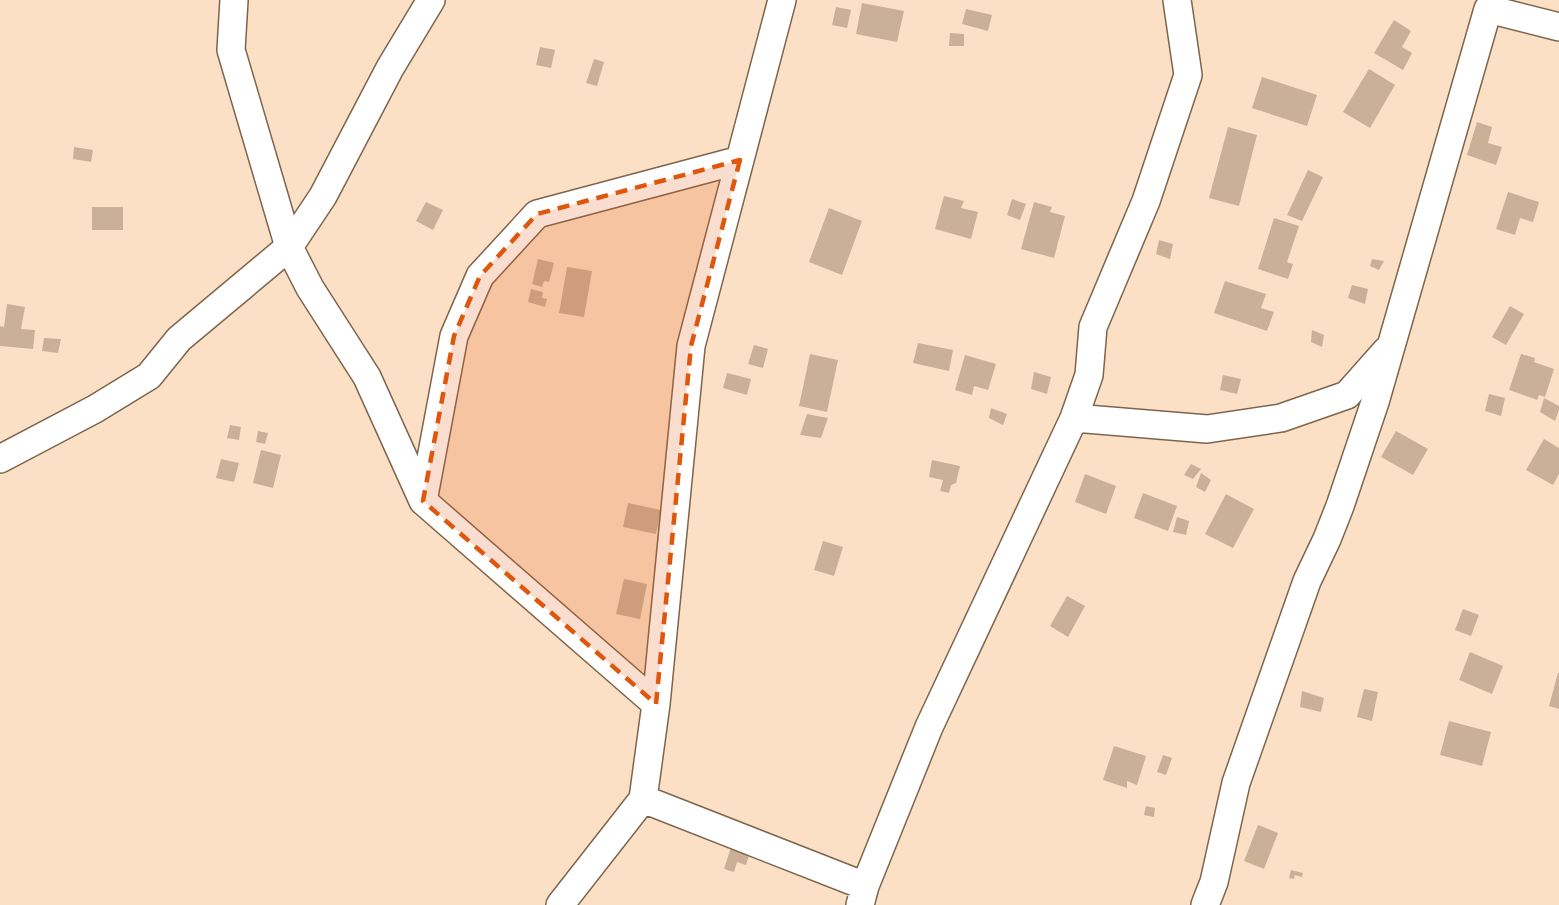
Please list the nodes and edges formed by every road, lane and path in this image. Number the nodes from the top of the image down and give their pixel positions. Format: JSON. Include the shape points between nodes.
{"nodes":[{"id":1,"x":234,"y":0,"type":"edge"},
{"id":2,"x":430,"y":0,"type":"edge"},
{"id":3,"x":782,"y":0,"type":"edge"},
{"id":4,"x":1177,"y":0,"type":"edge"},
{"id":5,"x":1559,"y":27,"type":"edge"},
{"id":6,"x":740,"y":160,"type":"junction"},
{"id":7,"x":1421,"y":239,"type":"junction"},
{"id":8,"x":288,"y":247,"type":"junction"},
{"id":9,"x":1074,"y":418,"type":"junction"},
{"id":10,"x":0,"y":459,"type":"edge"},
{"id":11,"x":423,"y":501,"type":"junction"},
{"id":12,"x":656,"y":704,"type":"junction"},
{"id":13,"x":643,"y":799,"type":"junction"},
{"id":14,"x":863,"y":896,"type":"edge"},
{"id":15,"x":560,"y":905,"type":"edge"},
{"id":16,"x":1205,"y":905,"type":"edge"}],
"edges":[{"from":1,"to":8,"type":"street","via":[[231,50]]},
{"from":2,"to":8,"type":"street","via":[[324,196]]},
{"from":3,"to":6,"type":"street"},
{"from":4,"to":9,"type":"street","via":[[1188,75],[1146,201],[1093,327],[1089,375]]},
{"from":5,"to":7,"type":"street","via":[[1488,9]]},
{"from":6,"to":11,"type":"street","via":[[537,214],[480,276],[454,336]]},
{"from":6,"to":12,"type":"street","via":[[691,346]]},
{"from":7,"to":9,"type":"street","via":[[1390,346],[1347,395],[1281,418],[1207,429]]},
{"from":7,"to":16,"type":"street","via":[[1344,496],[1299,602],[1236,783],[1214,882]]},
{"from":8,"to":10,"type":"street","via":[[179,339],[148,376]]},
{"from":8,"to":11,"type":"street","via":[[367,377]]},
{"from":9,"to":14,"type":"street","via":[[929,727]]},
{"from":11,"to":12,"type":"street"},
{"from":12,"to":13,"type":"street"},
{"from":13,"to":14,"type":"street"},
{"from":13,"to":15,"type":"street"}]}
